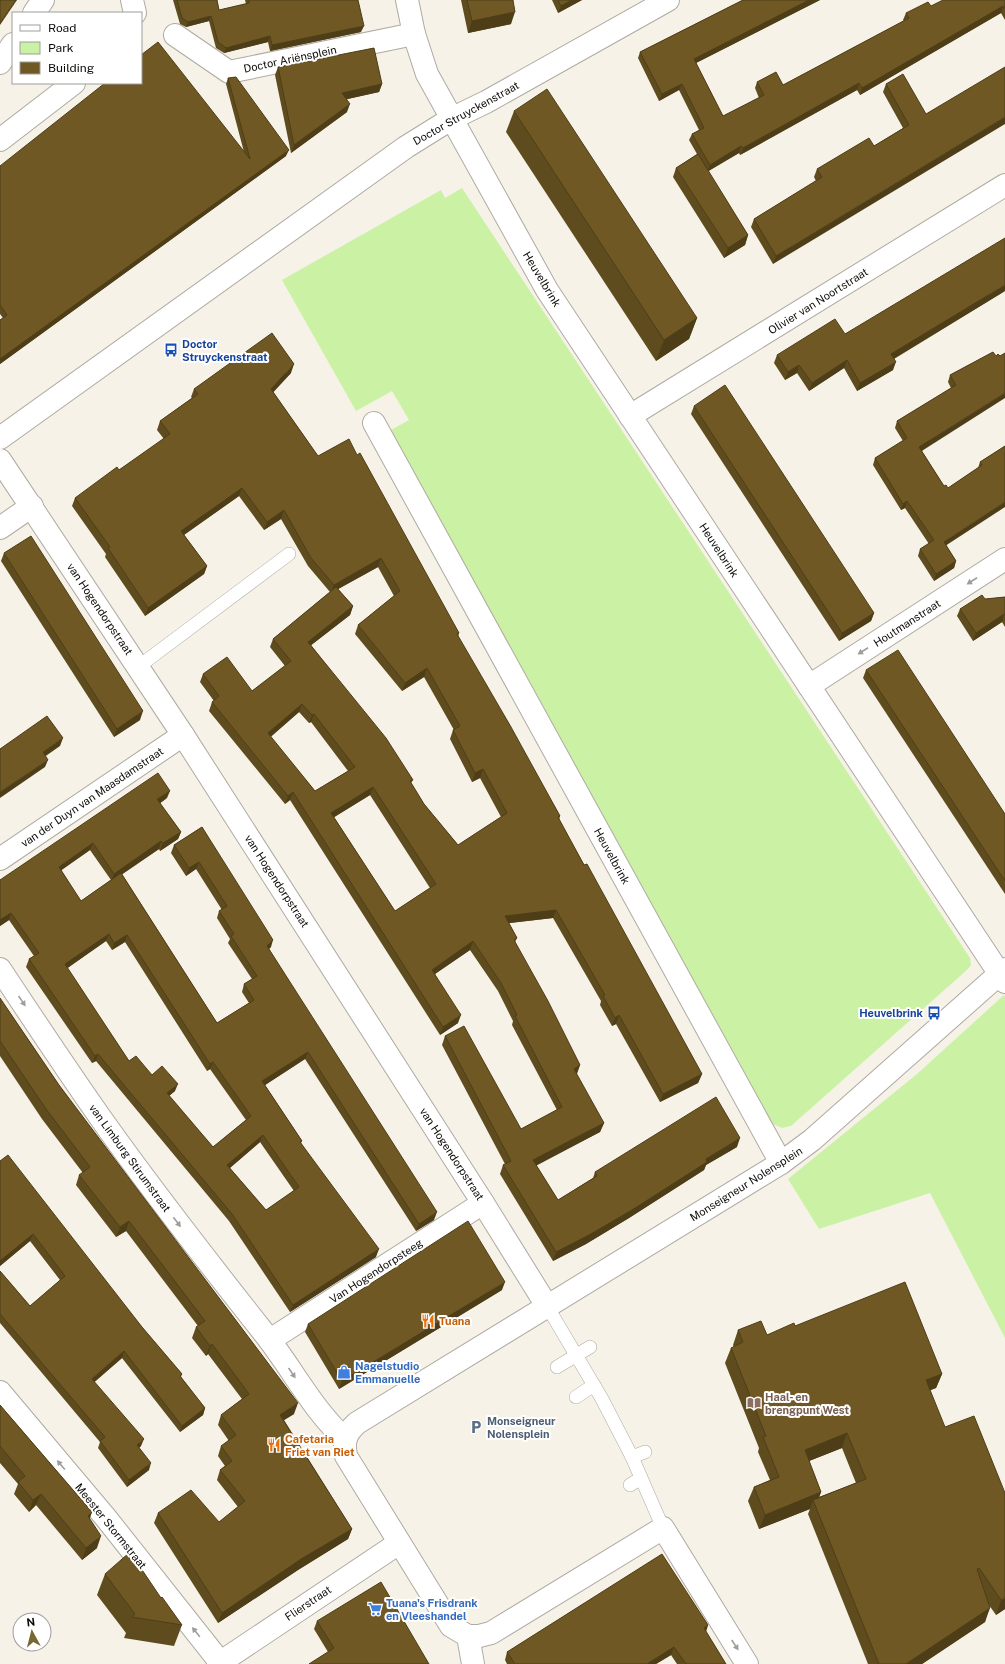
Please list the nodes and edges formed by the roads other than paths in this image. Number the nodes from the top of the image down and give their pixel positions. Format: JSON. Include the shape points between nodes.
{"nodes":[{"id":1,"x":43,"y":0,"type":"edge"},
{"id":2,"x":132,"y":0,"type":"edge"},
{"id":3,"x":407,"y":0,"type":"edge"},
{"id":4,"x":668,"y":0,"type":"edge"},
{"id":5,"x":35,"y":12,"type":"edge"},
{"id":6,"x":135,"y":12,"type":"edge"},
{"id":7,"x":414,"y":34,"type":"junction"},
{"id":8,"x":175,"y":35,"type":"dead end"},
{"id":9,"x":12,"y":45,"type":"edge"},
{"id":10,"x":0,"y":63,"type":"edge"},
{"id":11,"x":73,"y":84,"type":"edge"},
{"id":12,"x":450,"y":119,"type":"junction"},
{"id":13,"x":0,"y":140,"type":"edge"},
{"id":14,"x":1005,"y":185,"type":"edge"},
{"id":15,"x":630,"y":416,"type":"junction"},
{"id":16,"x":374,"y":423,"type":"dead end"},
{"id":17,"x":0,"y":438,"type":"edge"},
{"id":18,"x":0,"y":460,"type":"edge"},
{"id":19,"x":32,"y":506,"type":"junction"},
{"id":20,"x":0,"y":528,"type":"edge"},
{"id":21,"x":289,"y":554,"type":"dead end"},
{"id":22,"x":1005,"y":559,"type":"edge"},
{"id":23,"x":138,"y":667,"type":"junction"},
{"id":24,"x":809,"y":686,"type":"junction"},
{"id":25,"x":184,"y":735,"type":"junction"},
{"id":26,"x":0,"y":859,"type":"edge"},
{"id":27,"x":0,"y":969,"type":"edge"},
{"id":28,"x":1003,"y":975,"type":"edge"},
{"id":29,"x":781,"y":1164,"type":"junction"},
{"id":30,"x":483,"y":1203,"type":"junction"},
{"id":31,"x":547,"y":1306,"type":"junction"},
{"id":32,"x":270,"y":1340,"type":"junction"},
{"id":33,"x":590,"y":1347,"type":"dead end"},
{"id":34,"x":576,"y":1355,"type":"junction"},
{"id":35,"x":557,"y":1367,"type":"dead end"},
{"id":36,"x":594,"y":1385,"type":"junction"},
{"id":37,"x":0,"y":1392,"type":"edge"},
{"id":38,"x":576,"y":1397,"type":"dead end"},
{"id":39,"x":345,"y":1439,"type":"junction"},
{"id":40,"x":645,"y":1452,"type":"dead end"},
{"id":41,"x":632,"y":1457,"type":"junction"},
{"id":42,"x":641,"y":1478,"type":"junction"},
{"id":43,"x":630,"y":1485,"type":"dead end"},
{"id":44,"x":663,"y":1528,"type":"junction"},
{"id":45,"x":399,"y":1543,"type":"junction"},
{"id":46,"x":468,"y":1636,"type":"junction"},
{"id":47,"x":219,"y":1663,"type":"edge"},
{"id":48,"x":473,"y":1664,"type":"edge"},
{"id":49,"x":748,"y":1664,"type":"edge"}],
"edges":[{"from":1,"to":5,"type":"street"},
{"from":2,"to":6,"type":"street"},
{"from":3,"to":7,"type":"street","name":"Heuvelbrink"},
{"from":4,"to":12,"type":"street","name":"Doctor Struyckenstraat","via":[[486,102]]},
{"from":7,"to":8,"type":"street","name":"Doctor Ariënsplein","via":[[229,72]]},
{"from":7,"to":12,"type":"street","name":"Heuvelbrink","via":[[427,74]]},
{"from":9,"to":10,"type":"street"},
{"from":11,"to":13,"type":"street"},
{"from":12,"to":15,"type":"street","name":"Heuvelbrink","via":[[547,290]]},
{"from":12,"to":17,"type":"street","name":"Doctor Struyckenstraat","via":[[398,152]]},
{"from":14,"to":15,"type":"street","name":"Olivier van Noortstraat"},
{"from":15,"to":24,"type":"street","name":"Heuvelbrink"},
{"from":16,"to":29,"type":"street","name":"Heuvelbrink"},
{"from":18,"to":19,"type":"street","name":"van Hogendorpstraat"},
{"from":19,"to":20,"type":"street"},
{"from":19,"to":23,"type":"street","name":"van Hogendorpstraat"},
{"from":21,"to":23,"type":"lane"},
{"from":22,"to":24,"type":"street","name":"Houtmanstraat","one_way":true},
{"from":23,"to":25,"type":"street","name":"van Hogendorpstraat"},
{"from":24,"to":28,"type":"street","name":"Heuvelbrink"},
{"from":25,"to":26,"type":"street","name":"van der Duyn van Maasdamstraat"},
{"from":25,"to":30,"type":"street","name":"van Hogendorpstraat"},
{"from":27,"to":32,"type":"street","name":"van Limburg Stirumstraat","one_way":true,"via":[[107,1128],[197,1249]]},
{"from":28,"to":29,"type":"street","name":"Monseigneur Nolensplein"},
{"from":29,"to":31,"type":"street","name":"Monseigneur Nolensplein"},
{"from":30,"to":31,"type":"street","name":"van Hogendorpstraat"},
{"from":30,"to":32,"type":"street","name":"Van Hogendorpsteeg"},
{"from":31,"to":34,"type":"lane"},
{"from":31,"to":39,"type":"street","name":"Monseigneur Nolensplein","via":[[356,1423],[349,1429]]},
{"from":32,"to":39,"type":"street","name":"van Limburg Stirumstraat","one_way":true,"via":[[314,1405]]},
{"from":33,"to":34,"type":"lane"},
{"from":34,"to":35,"type":"lane"},
{"from":34,"to":36,"type":"lane"},
{"from":36,"to":38,"type":"lane"},
{"from":36,"to":41,"type":"lane"},
{"from":47,"to":37,"type":"street","name":"Meester Stormstraat","one_way":true,"via":[[106,1518]]},
{"from":39,"to":45,"type":"street","via":[[346,1456]]},
{"from":40,"to":41,"type":"lane"},
{"from":41,"to":42,"type":"lane"},
{"from":42,"to":43,"type":"lane"},
{"from":42,"to":44,"type":"lane"},
{"from":44,"to":46,"type":"street","via":[[491,1632]]},
{"from":44,"to":49,"type":"street","one_way":true},
{"from":45,"to":46,"type":"street","via":[[451,1626]]},
{"from":45,"to":47,"type":"street","name":"Flierstraat"},
{"from":46,"to":48,"type":"street"}]}
